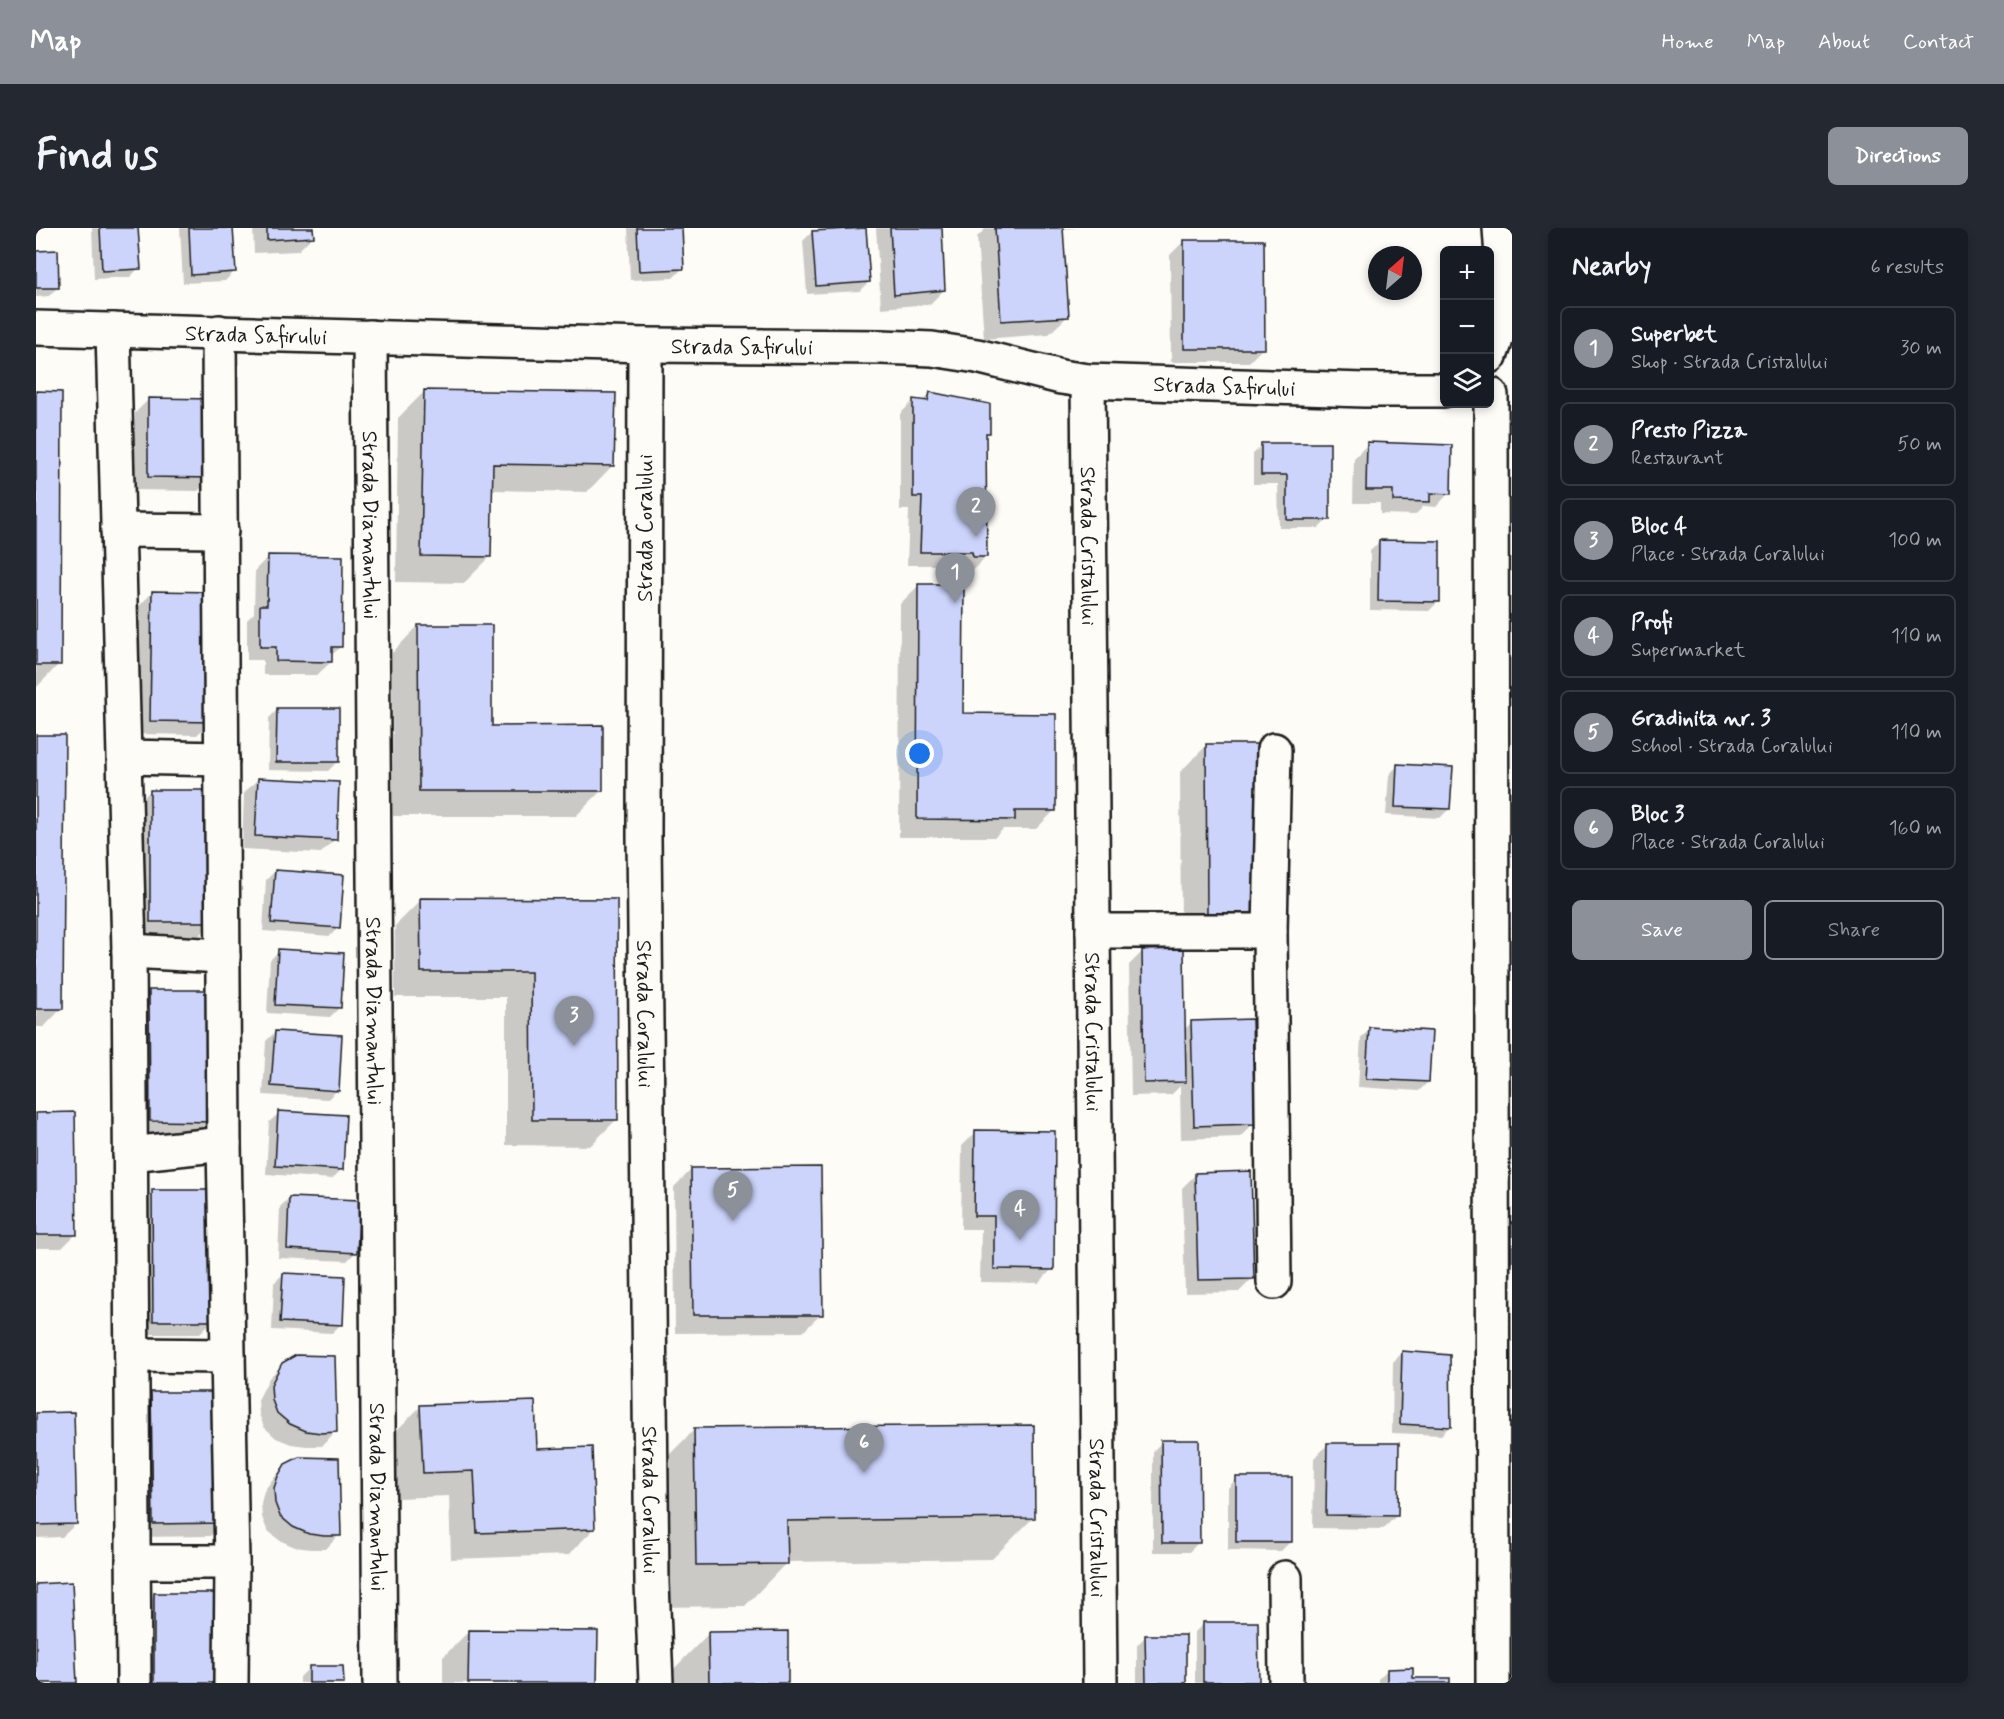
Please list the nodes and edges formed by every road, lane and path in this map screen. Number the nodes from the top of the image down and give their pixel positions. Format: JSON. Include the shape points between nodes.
{"nodes":[{"id":1,"x":1504,"y":238,"type":"edge"},
{"id":2,"x":36,"y":327,"type":"edge"},
{"id":3,"x":113,"y":330,"type":"junction"},
{"id":4,"x":219,"y":333,"type":"junction"},
{"id":5,"x":370,"y":337,"type":"junction"},
{"id":6,"x":645,"y":345,"type":"junction"},
{"id":7,"x":1491,"y":354,"type":"edge"},
{"id":8,"x":1098,"y":382,"type":"junction"},
{"id":9,"x":1440,"y":390,"type":"edge"},
{"id":10,"x":1498,"y":397,"type":"edge"},
{"id":11,"x":118,"y":530,"type":"junction"},
{"id":12,"x":221,"y":531,"type":"junction"},
{"id":13,"x":1274,"y":750,"type":"dead end"},
{"id":14,"x":125,"y":758,"type":"junction"},
{"id":15,"x":222,"y":759,"type":"junction"},
{"id":16,"x":1102,"y":931,"type":"junction"},
{"id":17,"x":1270,"y":931,"type":"junction"},
{"id":18,"x":129,"y":951,"type":"junction"},
{"id":19,"x":223,"y":956,"type":"junction"},
{"id":20,"x":224,"y":1144,"type":"junction"},
{"id":21,"x":130,"y":1154,"type":"junction"},
{"id":22,"x":1274,"y":1282,"type":"dead end"},
{"id":23,"x":132,"y":1355,"type":"junction"},
{"id":24,"x":228,"y":1356,"type":"junction"},
{"id":25,"x":133,"y":1562,"type":"junction"},
{"id":26,"x":232,"y":1562,"type":"junction"},
{"id":27,"x":1285,"y":1578,"type":"dead end"},
{"id":28,"x":1108,"y":1619,"type":"junction"},
{"id":29,"x":134,"y":1683,"type":"edge"},
{"id":30,"x":231,"y":1683,"type":"edge"},
{"id":31,"x":380,"y":1683,"type":"edge"},
{"id":32,"x":656,"y":1683,"type":"edge"},
{"id":33,"x":1100,"y":1683,"type":"edge"},
{"id":34,"x":1117,"y":1683,"type":"edge"},
{"id":35,"x":1286,"y":1683,"type":"edge"},
{"id":36,"x":1493,"y":1683,"type":"edge"}],
"edges":[{"from":1,"to":7,"type":"street","via":[[1501,318]]},
{"from":2,"to":3,"type":"street","name":"Strada Safirului"},
{"from":3,"to":4,"type":"street","name":"Strada Safirului"},
{"from":3,"to":11,"type":"street"},
{"from":4,"to":5,"type":"street","name":"Strada Safirului"},
{"from":4,"to":12,"type":"street"},
{"from":5,"to":6,"type":"street","name":"Strada Safirului"},
{"from":5,"to":31,"type":"street","name":"Strada Diamantului"},
{"from":6,"to":8,"type":"street","name":"Strada Safirului","via":[[932,349]]},
{"from":6,"to":32,"type":"street","name":"Strada Coralului","via":[[644,837]]},
{"from":8,"to":9,"type":"street","name":"Strada Safirului"},
{"from":8,"to":16,"type":"street","name":"Strada Cristalului"},
{"from":10,"to":36,"type":"street"},
{"from":11,"to":12,"type":"street"},
{"from":11,"to":14,"type":"street"},
{"from":12,"to":15,"type":"street"},
{"from":13,"to":17,"type":"street"},
{"from":14,"to":15,"type":"street"},
{"from":14,"to":18,"type":"street"},
{"from":15,"to":19,"type":"street"},
{"from":16,"to":17,"type":"street"},
{"from":16,"to":28,"type":"street","name":"Strada Cristalului"},
{"from":17,"to":22,"type":"street"},
{"from":18,"to":19,"type":"street"},
{"from":18,"to":21,"type":"street"},
{"from":19,"to":20,"type":"street"},
{"from":20,"to":21,"type":"street"},
{"from":20,"to":24,"type":"street"},
{"from":21,"to":23,"type":"street"},
{"from":23,"to":24,"type":"street"},
{"from":23,"to":25,"type":"street"},
{"from":24,"to":26,"type":"street"},
{"from":25,"to":26,"type":"street"},
{"from":25,"to":29,"type":"street"},
{"from":26,"to":30,"type":"street"},
{"from":27,"to":35,"type":"street"},
{"from":28,"to":33,"type":"street","name":"Strada Cristalului"},
{"from":28,"to":34,"type":"street","name":"Strada Cristalului"}]}
